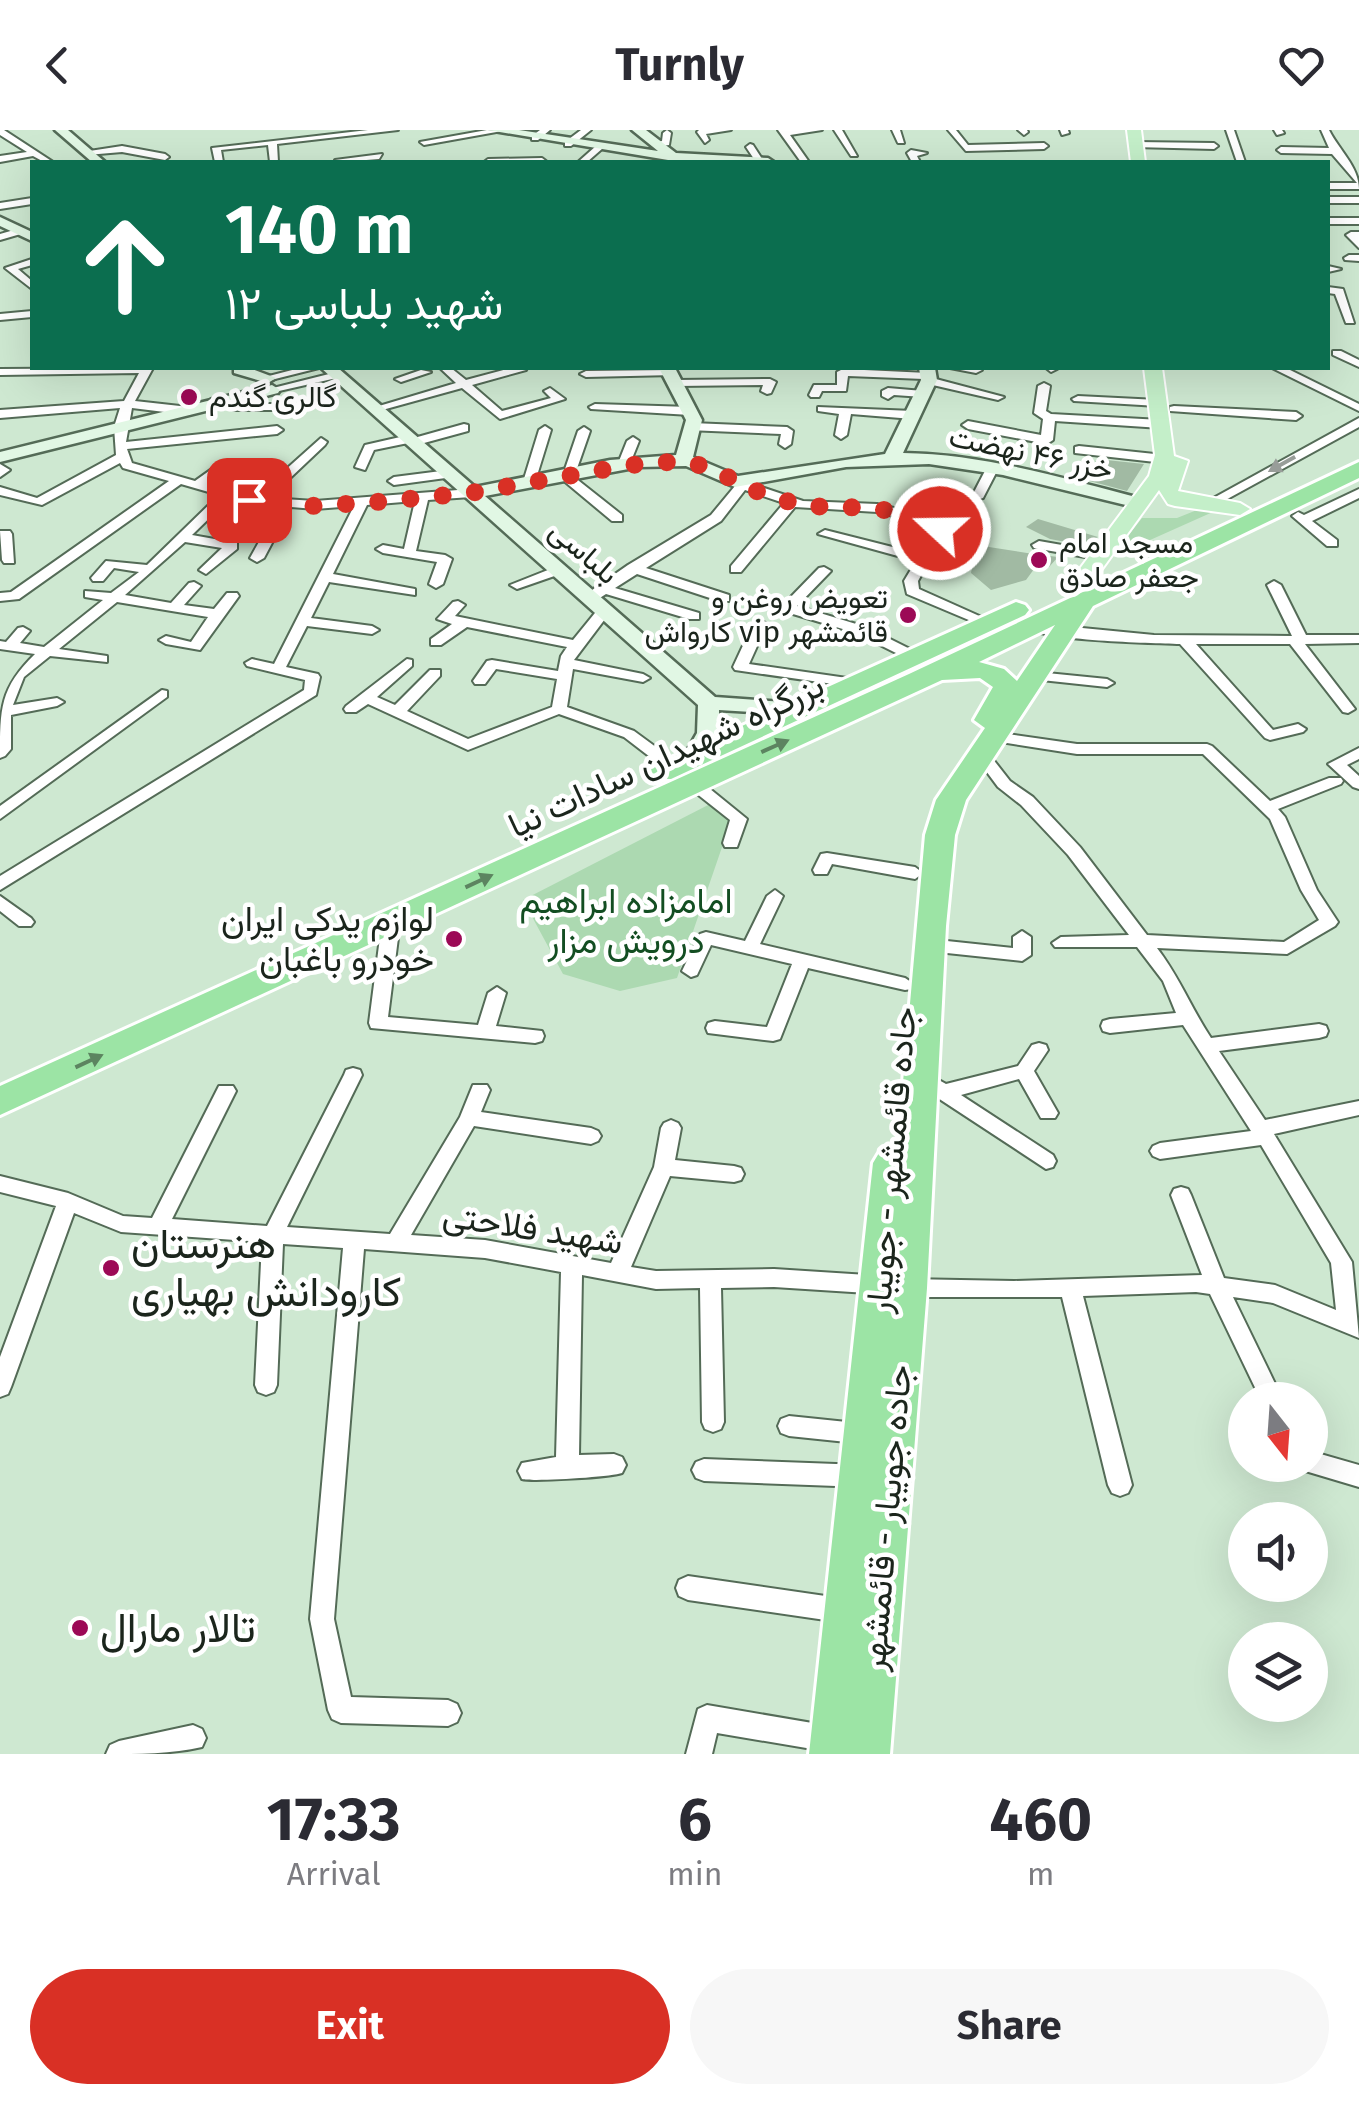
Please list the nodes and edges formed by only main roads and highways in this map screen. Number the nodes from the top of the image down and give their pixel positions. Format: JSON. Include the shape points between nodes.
{"nodes":[{"id":1,"x":1124,"y":130,"type":"edge"},
{"id":2,"x":1128,"y":160,"type":"edge"},
{"id":3,"x":1154,"y":370,"type":"edge"},
{"id":4,"x":1168,"y":370,"type":"edge"},
{"id":5,"x":1164,"y":412,"type":"junction"},
{"id":6,"x":1353,"y":481,"type":"edge"},
{"id":7,"x":1175,"y":500,"type":"junction"},
{"id":8,"x":1138,"y":503,"type":"junction"},
{"id":9,"x":1240,"y":508,"type":"junction"},
{"id":10,"x":1082,"y":592,"type":"junction"},
{"id":11,"x":916,"y":668,"type":"junction"},
{"id":12,"x":1028,"y":676,"type":"junction"},
{"id":13,"x":687,"y":770,"type":"junction"},
{"id":14,"x":0,"y":1077,"type":"edge"},
{"id":15,"x":0,"y":1102,"type":"edge"},
{"id":16,"x":895,"y":1286,"type":"junction"},
{"id":17,"x":845,"y":1749,"type":"edge"}],
"edges":[{"from":1,"to":2,"type":"main road"},
{"from":3,"to":5,"type":"main road"},
{"from":4,"to":5,"type":"main road"},
{"from":5,"to":7,"type":"main road","via":[[1180,458],[1168,492]]},
{"from":5,"to":8,"type":"main road","via":[[1164,458],[1151,491]]},
{"from":6,"to":9,"type":"highway","name":"بزرگراه شهیدان سادات نیا"},
{"from":6,"to":10,"type":"highway","name":"بزرگراه شهیدان سادات نیا","via":[[1294,513]]},
{"from":7,"to":8,"type":"main road","via":[[1179,507],[1161,515]]},
{"from":7,"to":9,"type":"main road"},
{"from":8,"to":10,"type":"main road"},
{"from":9,"to":10,"type":"highway","name":"بزرگراه شهیدان سادات نیا"},
{"from":10,"to":11,"type":"highway","name":"بزرگراه شهیدان سادات نیا","via":[[988,623]]},
{"from":10,"to":11,"type":"highway","name":"بزرگراه شهیدان سادات نیا","via":[[1031,627]]},
{"from":10,"to":12,"type":"highway","via":[[1065,633]]},
{"from":11,"to":12,"type":"highway"},
{"from":13,"to":11,"type":"highway","name":"بزرگراه شهیدان سادات نیا","one_way":true},
{"from":11,"to":13,"type":"highway","name":"بزرگراه شهیدان سادات نیا","via":[[854,683]]},
{"from":12,"to":16,"type":"highway","name":"جاده جویبار - قائمشهر","via":[[950,800],[940,834],[928,946],[932,1084]]},
{"from":12,"to":16,"type":"highway","name":"جاده قائمشهر - جویبار","via":[[998,706],[934,796],[918,842],[905,984]]},
{"from":13,"to":14,"type":"highway","name":"بزرگراه شهیدان سادات نیا"},
{"from":15,"to":13,"type":"highway","name":"بزرگراه شهیدان سادات نیا","one_way":true,"via":[[392,922]]},
{"from":16,"to":17,"type":"highway","name":"جاده جویبار - قائمشهر"},
{"from":16,"to":17,"type":"highway","name":"جاده قائمشهر - جویبار","via":[[866,1434],[846,1611]]}]}
